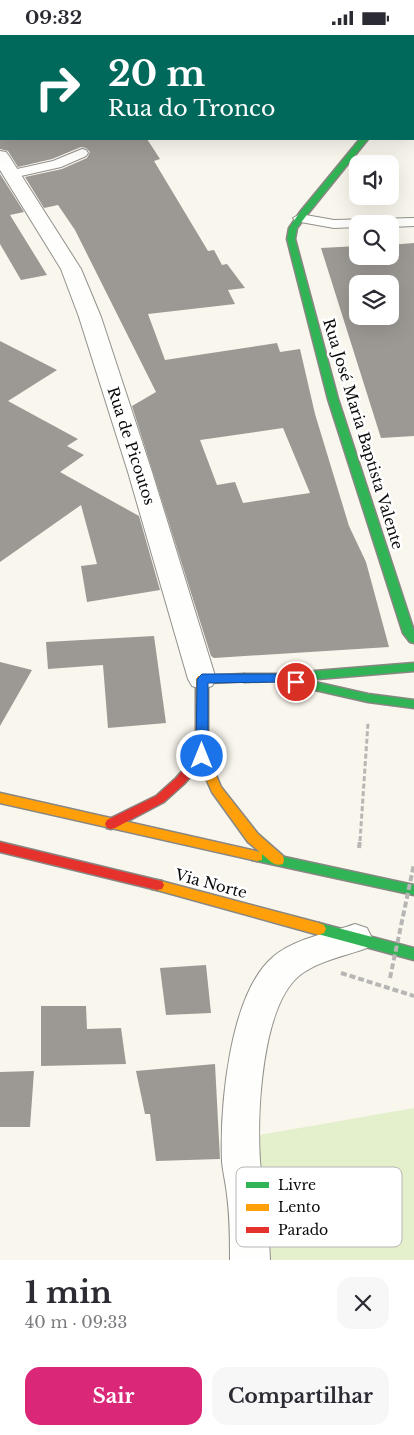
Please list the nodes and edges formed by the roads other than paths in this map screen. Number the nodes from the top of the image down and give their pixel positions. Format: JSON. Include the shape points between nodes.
{"nodes":[{"id":1,"x":363,"y":140,"type":"edge"},
{"id":2,"x":82,"y":153,"type":"dead end"},
{"id":3,"x":6,"y":165,"type":"edge"},
{"id":4,"x":300,"y":218,"type":"junction"},
{"id":5,"x":414,"y":222,"type":"edge"},
{"id":6,"x":414,"y":639,"type":"edge"},
{"id":7,"x":414,"y":667,"type":"edge"},
{"id":8,"x":278,"y":678,"type":"junction"},
{"id":9,"x":202,"y":679,"type":"junction"},
{"id":10,"x":414,"y":704,"type":"edge"},
{"id":11,"x":202,"y":756,"type":"junction"},
{"id":12,"x":0,"y":798,"type":"edge"},
{"id":13,"x":111,"y":824,"type":"junction"},
{"id":14,"x":0,"y":847,"type":"edge"},
{"id":15,"x":278,"y":860,"type":"junction"},
{"id":16,"x":414,"y":890,"type":"edge"},
{"id":17,"x":333,"y":946,"type":"junction"},
{"id":18,"x":414,"y":954,"type":"edge"},
{"id":19,"x":242,"y":1167,"type":"edge"},
{"id":20,"x":249,"y":1247,"type":"edge"},
{"id":21,"x":250,"y":1260,"type":"edge"}],
"edges":[{"from":1,"to":4,"type":"main road","name":"Rua José Maria Baptista Valente"},
{"from":2,"to":3,"type":"lane","via":[[57,164]]},
{"from":3,"to":9,"type":"street","name":"Rua de Picoutos","via":[[71,269],[90,317]]},
{"from":4,"to":5,"type":"lane","via":[[334,224]]},
{"from":4,"to":6,"type":"main road","name":"Rua José Maria Baptista Valente","via":[[291,239],[333,399],[409,633]]},
{"from":7,"to":8,"type":"main road"},
{"from":8,"to":9,"type":"main road"},
{"from":8,"to":10,"type":"main road","via":[[368,698]]},
{"from":9,"to":11,"type":"main road","name":"Rua de Picoutos"},
{"from":11,"to":13,"type":"main road","via":[[160,799]]},
{"from":11,"to":15,"type":"main road","name":"Rua de Picoutos","via":[[216,789],[253,838]]},
{"from":12,"to":13,"type":"main road"},
{"from":13,"to":15,"type":"main road"},
{"from":14,"to":17,"type":"main road","name":"Via Norte","via":[[118,875]]},
{"from":15,"to":16,"type":"main road"},
{"from":17,"to":18,"type":"main road","name":"Via Norte"},
{"from":17,"to":19,"type":"street","via":[[292,962],[271,983],[255,1024],[242,1097]]},
{"from":20,"to":21,"type":"street"}]}
